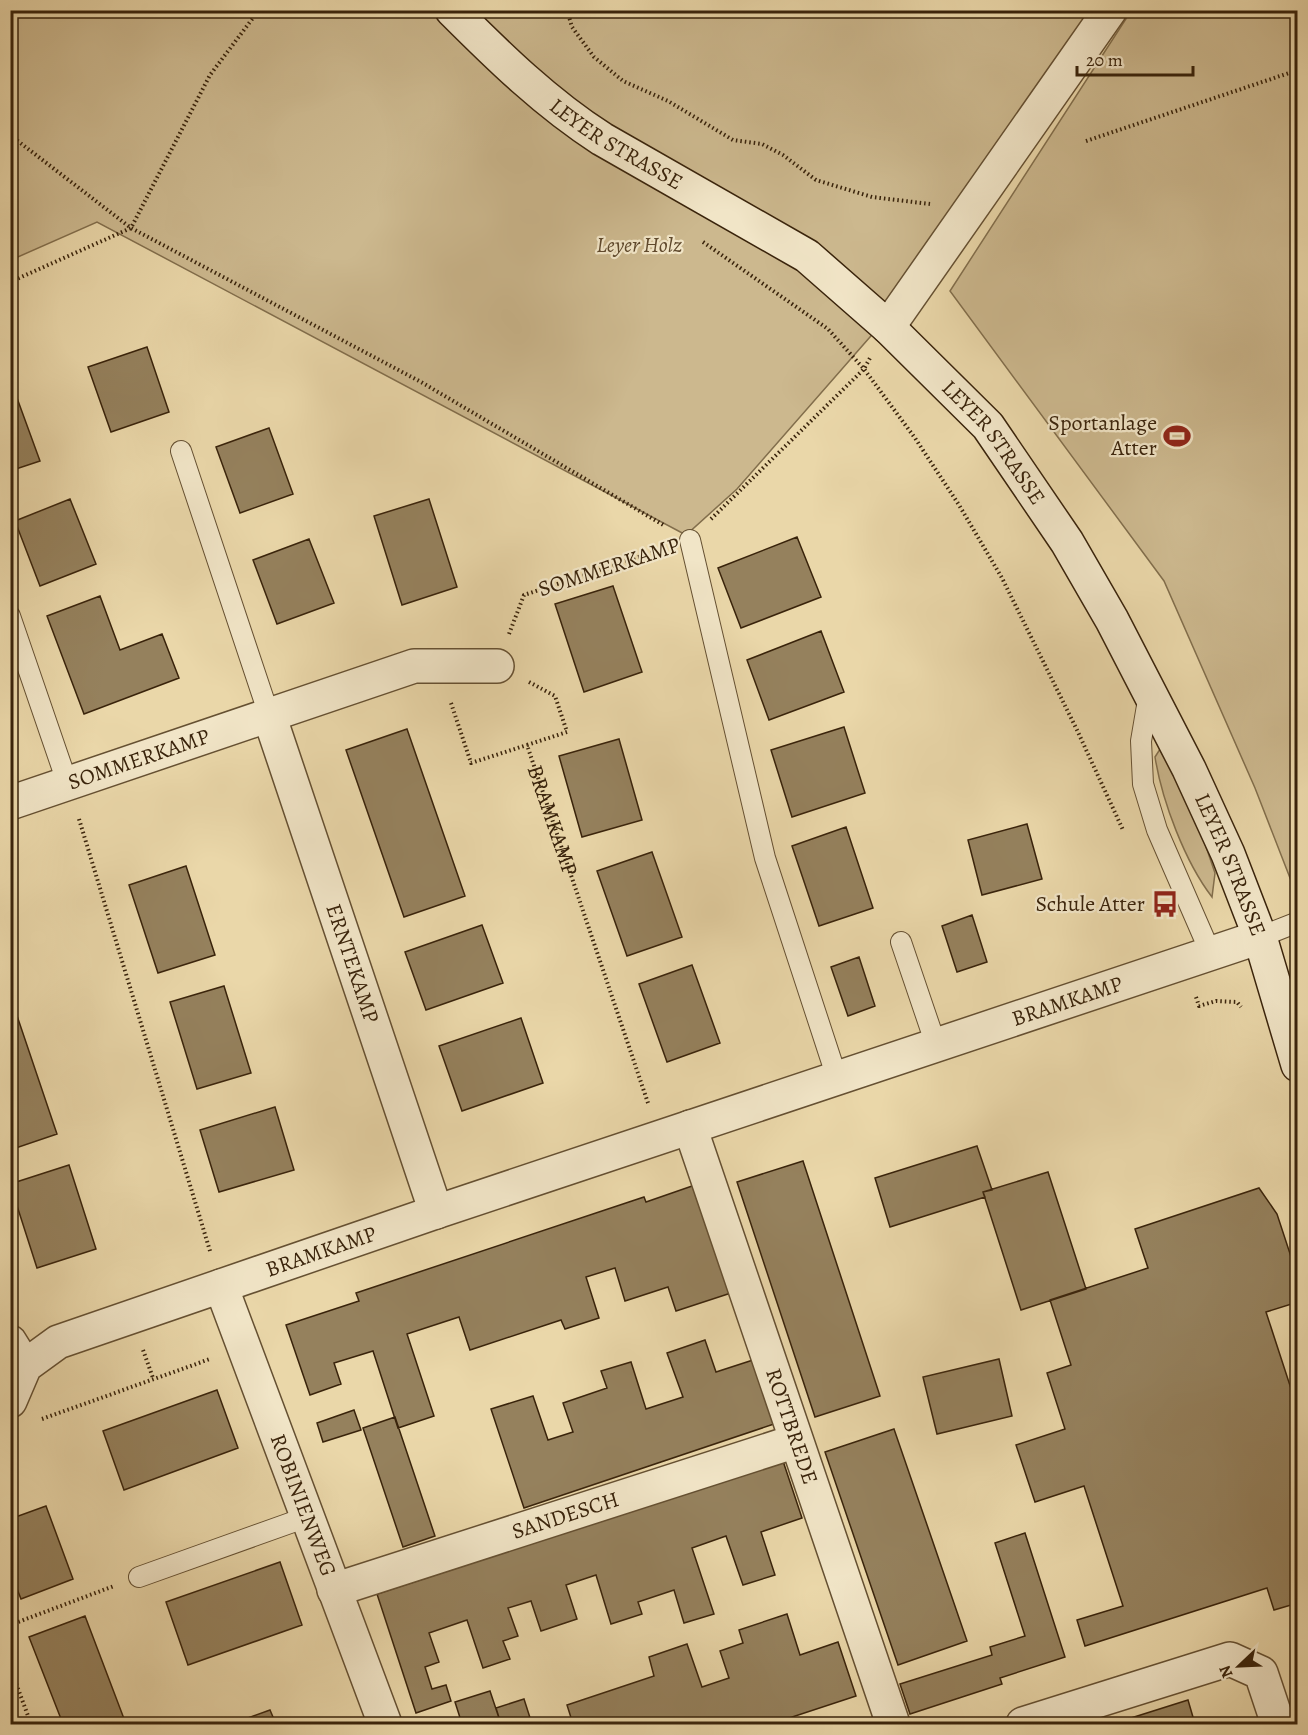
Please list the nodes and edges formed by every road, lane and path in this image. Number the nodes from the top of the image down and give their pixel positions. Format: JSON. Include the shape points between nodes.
{"nodes":[{"id":1,"x":259,"y":10,"type":"edge"},
{"id":2,"x":452,"y":10,"type":"edge"},
{"id":3,"x":567,"y":10,"type":"edge"},
{"id":4,"x":1110,"y":10,"type":"edge"},
{"id":5,"x":1298,"y":70,"type":"edge"},
{"id":6,"x":10,"y":135,"type":"edge"},
{"id":7,"x":1086,"y":141,"type":"dead end"},
{"id":8,"x":969,"y":212,"type":"junction"},
{"id":9,"x":131,"y":228,"type":"junction"},
{"id":10,"x":694,"y":236,"type":"dead end"},
{"id":11,"x":10,"y":282,"type":"edge"},
{"id":12,"x":888,"y":327,"type":"junction"},
{"id":13,"x":864,"y":369,"type":"junction"},
{"id":14,"x":181,"y":451,"type":"dead end"},
{"id":15,"x":690,"y":540,"type":"junction"},
{"id":16,"x":10,"y":616,"type":"edge"},
{"id":17,"x":439,"y":666,"type":"junction"},
{"id":18,"x":497,"y":666,"type":"junction"},
{"id":19,"x":1150,"y":692,"type":"junction"},
{"id":20,"x":269,"y":716,"type":"junction"},
{"id":21,"x":527,"y":745,"type":"junction"},
{"id":22,"x":68,"y":784,"type":"junction"},
{"id":23,"x":10,"y":803,"type":"edge"},
{"id":24,"x":1125,"y":834,"type":"dead end"},
{"id":25,"x":1298,"y":922,"type":"edge"},
{"id":26,"x":1260,"y":937,"type":"junction"},
{"id":27,"x":901,"y":942,"type":"dead end"},
{"id":28,"x":1197,"y":958,"type":"junction"},
{"id":29,"x":1283,"y":1015,"type":"junction"},
{"id":30,"x":936,"y":1045,"type":"junction"},
{"id":31,"x":1298,"y":1065,"type":"edge"},
{"id":32,"x":837,"y":1078,"type":"junction"},
{"id":33,"x":690,"y":1127,"type":"junction"},
{"id":34,"x":660,"y":1137,"type":"junction"},
{"id":35,"x":436,"y":1212,"type":"junction"},
{"id":36,"x":221,"y":1286,"type":"junction"},
{"id":37,"x":243,"y":1347,"type":"junction"},
{"id":38,"x":18,"y":1354,"type":"edge"},
{"id":39,"x":10,"y":1401,"type":"edge"},
{"id":40,"x":41,"y":1419,"type":"dead end"},
{"id":41,"x":796,"y":1441,"type":"junction"},
{"id":42,"x":307,"y":1517,"type":"junction"},
{"id":43,"x":139,"y":1577,"type":"joint"},
{"id":44,"x":334,"y":1590,"type":"junction"},
{"id":45,"x":10,"y":1626,"type":"edge"},
{"id":46,"x":10,"y":1667,"type":"edge"},
{"id":47,"x":886,"y":1723,"type":"edge"},
{"id":48,"x":31,"y":1725,"type":"edge"},
{"id":49,"x":385,"y":1725,"type":"edge"},
{"id":50,"x":1023,"y":1725,"type":"edge"},
{"id":51,"x":1278,"y":1725,"type":"edge"}],
"edges":[{"from":1,"to":9,"type":"path","via":[[210,75]]},
{"from":2,"to":12,"type":"street","name":"LEYER STRASSE","via":[[508,67],[576,122],[807,256]]},
{"from":3,"to":8,"type":"path","via":[[572,27],[594,57],[623,81],[668,101],[733,140],[762,144],[816,180],[872,198]]},
{"from":4,"to":8,"type":"street"},
{"from":5,"to":7,"type":"path"},
{"from":6,"to":9,"type":"path"},
{"from":8,"to":12,"type":"street"},
{"from":9,"to":11,"type":"path"},
{"from":9,"to":15,"type":"path","via":[[421,382]]},
{"from":10,"to":13,"type":"path","via":[[828,329]]},
{"from":12,"to":19,"type":"street","name":"LEYER STRASSE","via":[[988,426],[1068,542]]},
{"from":13,"to":15,"type":"path","name":"SOMMERKAMP"},
{"from":13,"to":24,"type":"path","via":[[915,438],[1002,578]]},
{"from":14,"to":20,"type":"lane"},
{"from":15,"to":18,"type":"path","name":"SOMMERKAMP","via":[[524,595]]},
{"from":15,"to":32,"type":"lane","via":[[765,858]]},
{"from":16,"to":22,"type":"lane"},
{"from":17,"to":18,"type":"street","name":"SOMMERKAMP"},
{"from":17,"to":20,"type":"street","name":"SOMMERKAMP","via":[[414,666]]},
{"from":17,"to":21,"type":"path","via":[[471,763]]},
{"from":18,"to":21,"type":"path","name":"BRAMKAMP","via":[[555,696],[567,732]]},
{"from":19,"to":26,"type":"street","name":"LEYER STRASSE","via":[[1228,854]]},
{"from":19,"to":28,"type":"lane","via":[[1142,741],[1143,784]]},
{"from":20,"to":22,"type":"street","name":"SOMMERKAMP"},
{"from":20,"to":35,"type":"street","name":"ERNTEKAMP"},
{"from":21,"to":34,"type":"path","name":"BRAMKAMP"},
{"from":22,"to":23,"type":"street","name":"SOMMERKAMP"},
{"from":22,"to":36,"type":"path"},
{"from":25,"to":26,"type":"lane","name":"BRAMKAMP"},
{"from":26,"to":28,"type":"street","name":"BRAMKAMP"},
{"from":26,"to":29,"type":"street","name":"LEYER STRASSE"},
{"from":27,"to":30,"type":"lane"},
{"from":28,"to":29,"type":"path","via":[[1199,1006],[1216,1001],[1237,1002],[1254,1024]]},
{"from":28,"to":30,"type":"street","name":"BRAMKAMP"},
{"from":29,"to":31,"type":"street","name":"LEYER STRASSE"},
{"from":30,"to":32,"type":"street","name":"BRAMKAMP"},
{"from":32,"to":33,"type":"street","name":"BRAMKAMP"},
{"from":33,"to":34,"type":"street","name":"BRAMKAMP"},
{"from":33,"to":41,"type":"street","name":"ROTTBREDE"},
{"from":34,"to":35,"type":"street","name":"BRAMKAMP"},
{"from":35,"to":36,"type":"street","name":"BRAMKAMP"},
{"from":36,"to":37,"type":"street","name":"ROBINIENWEG"},
{"from":36,"to":38,"type":"street","name":"BRAMKAMP"},
{"from":37,"to":40,"type":"path"},
{"from":37,"to":42,"type":"street","name":"ROBINIENWEG"},
{"from":38,"to":39,"type":"street","name":"BRAMKAMP"},
{"from":41,"to":44,"type":"street","name":"SANDESCH"},
{"from":41,"to":47,"type":"street","name":"ROTTBREDE"},
{"from":42,"to":43,"type":"lane"},
{"from":42,"to":44,"type":"street","name":"ROBINIENWEG"},
{"from":43,"to":45,"type":"path"},
{"from":44,"to":49,"type":"street","name":"ROBINIENWEG"},
{"from":46,"to":48,"type":"path"},
{"from":50,"to":51,"type":"street","via":[[1230,1659],[1261,1673]]}]}
